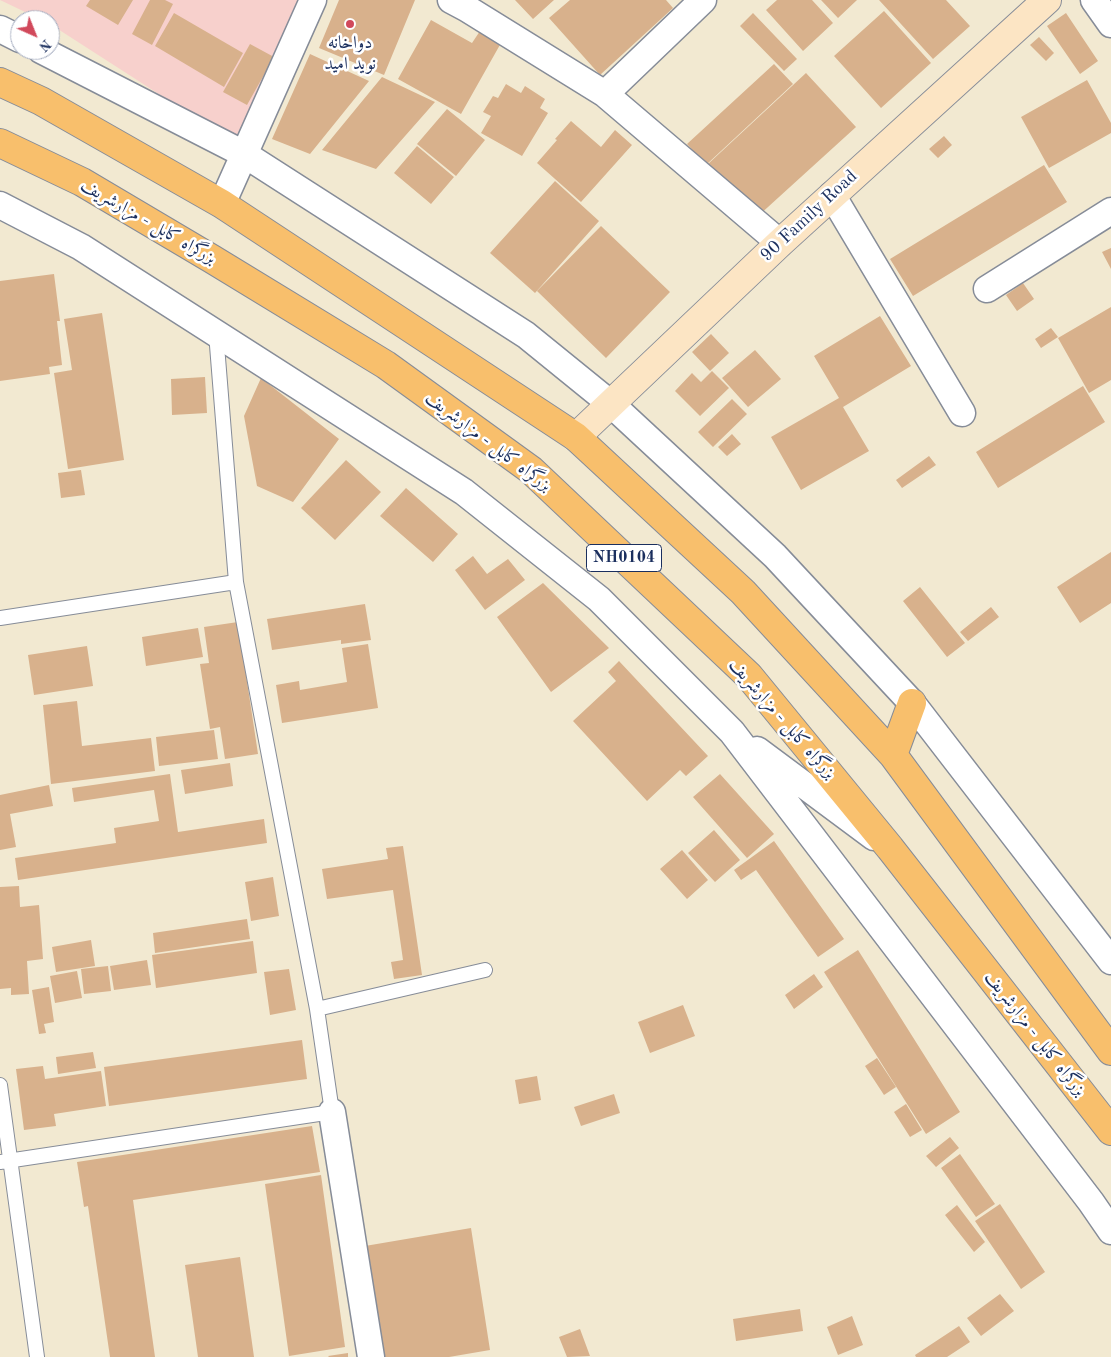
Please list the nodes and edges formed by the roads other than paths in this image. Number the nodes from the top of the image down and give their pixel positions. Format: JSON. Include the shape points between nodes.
{"nodes":[{"id":1,"x":312,"y":0,"type":"edge"},
{"id":2,"x":450,"y":0,"type":"edge"},
{"id":3,"x":704,"y":0,"type":"edge"},
{"id":4,"x":1047,"y":0,"type":"edge"},
{"id":5,"x":1094,"y":0,"type":"edge"},
{"id":6,"x":1111,"y":24,"type":"edge"},
{"id":7,"x":60,"y":60,"type":"edge"},
{"id":8,"x":0,"y":82,"type":"edge"},
{"id":9,"x":605,"y":94,"type":"junction"},
{"id":10,"x":0,"y":143,"type":"edge"},
{"id":11,"x":244,"y":154,"type":"junction"},
{"id":12,"x":832,"y":196,"type":"junction"},
{"id":13,"x":222,"y":204,"type":"junction"},
{"id":14,"x":0,"y":205,"type":"edge"},
{"id":15,"x":1111,"y":211,"type":"edge"},
{"id":16,"x":780,"y":243,"type":"junction"},
{"id":17,"x":987,"y":289,"type":"dead end"},
{"id":18,"x":216,"y":333,"type":"junction"},
{"id":19,"x":612,"y":404,"type":"junction"},
{"id":20,"x":962,"y":414,"type":"dead end"},
{"id":21,"x":576,"y":437,"type":"junction"},
{"id":22,"x":236,"y":582,"type":"junction"},
{"id":23,"x":0,"y":618,"type":"edge"},
{"id":24,"x":912,"y":703,"type":"junction"},
{"id":25,"x":732,"y":732,"type":"junction"},
{"id":26,"x":893,"y":755,"type":"junction"},
{"id":27,"x":890,"y":848,"type":"junction"},
{"id":28,"x":1111,"y":961,"type":"edge"},
{"id":29,"x":485,"y":970,"type":"dead end"},
{"id":30,"x":317,"y":1009,"type":"junction"},
{"id":31,"x":1111,"y":1051,"type":"edge"},
{"id":32,"x":0,"y":1085,"type":"edge"},
{"id":33,"x":332,"y":1112,"type":"junction"},
{"id":34,"x":1111,"y":1131,"type":"edge"},
{"id":35,"x":6,"y":1162,"type":"edge"},
{"id":36,"x":1111,"y":1231,"type":"edge"},
{"id":37,"x":37,"y":1357,"type":"edge"},
{"id":38,"x":371,"y":1357,"type":"edge"}],
"edges":[{"from":1,"to":11,"type":"street"},
{"from":2,"to":9,"type":"street"},
{"from":3,"to":9,"type":"street"},
{"from":4,"to":12,"type":"street","name":"90 Family Road"},
{"from":5,"to":6,"type":"street"},
{"from":7,"to":11,"type":"street"},
{"from":8,"to":13,"type":"highway","number":"NH0104","via":[[41,101]]},
{"from":9,"to":16,"type":"street"},
{"from":10,"to":27,"type":"highway","name":"بزرگراه کابل - مزارشریف","number":"NH0104","via":[[82,182],[386,365],[531,470],[749,676]]},
{"from":11,"to":13,"type":"street"},
{"from":11,"to":19,"type":"street","via":[[526,335]]},
{"from":12,"to":16,"type":"street","name":"90 Family Road"},
{"from":12,"to":20,"type":"street"},
{"from":13,"to":21,"type":"highway","number":"NH0104"},
{"from":14,"to":18,"type":"street","via":[[81,247]]},
{"from":15,"to":17,"type":"street"},
{"from":16,"to":19,"type":"street","name":"90 Family Road"},
{"from":18,"to":22,"type":"lane"},
{"from":18,"to":25,"type":"street","via":[[464,492],[599,599]]},
{"from":19,"to":21,"type":"street","name":"90 Family Road"},
{"from":19,"to":24,"type":"street","via":[[776,556]]},
{"from":21,"to":26,"type":"highway","number":"NH0104","via":[[743,592]]},
{"from":22,"to":23,"type":"lane"},
{"from":22,"to":30,"type":"lane"},
{"from":24,"to":26,"type":"highway"},
{"from":24,"to":28,"type":"street"},
{"from":25,"to":27,"type":"street"},
{"from":25,"to":36,"type":"street"},
{"from":26,"to":31,"type":"highway","number":"NH0104"},
{"from":27,"to":34,"type":"highway","name":"بزرگراه کابل - مزارشریف","number":"NH0104"},
{"from":29,"to":30,"type":"lane"},
{"from":30,"to":33,"type":"lane"},
{"from":32,"to":35,"type":"lane"},
{"from":33,"to":35,"type":"lane"},
{"from":33,"to":38,"type":"street"},
{"from":35,"to":37,"type":"lane"}]}
